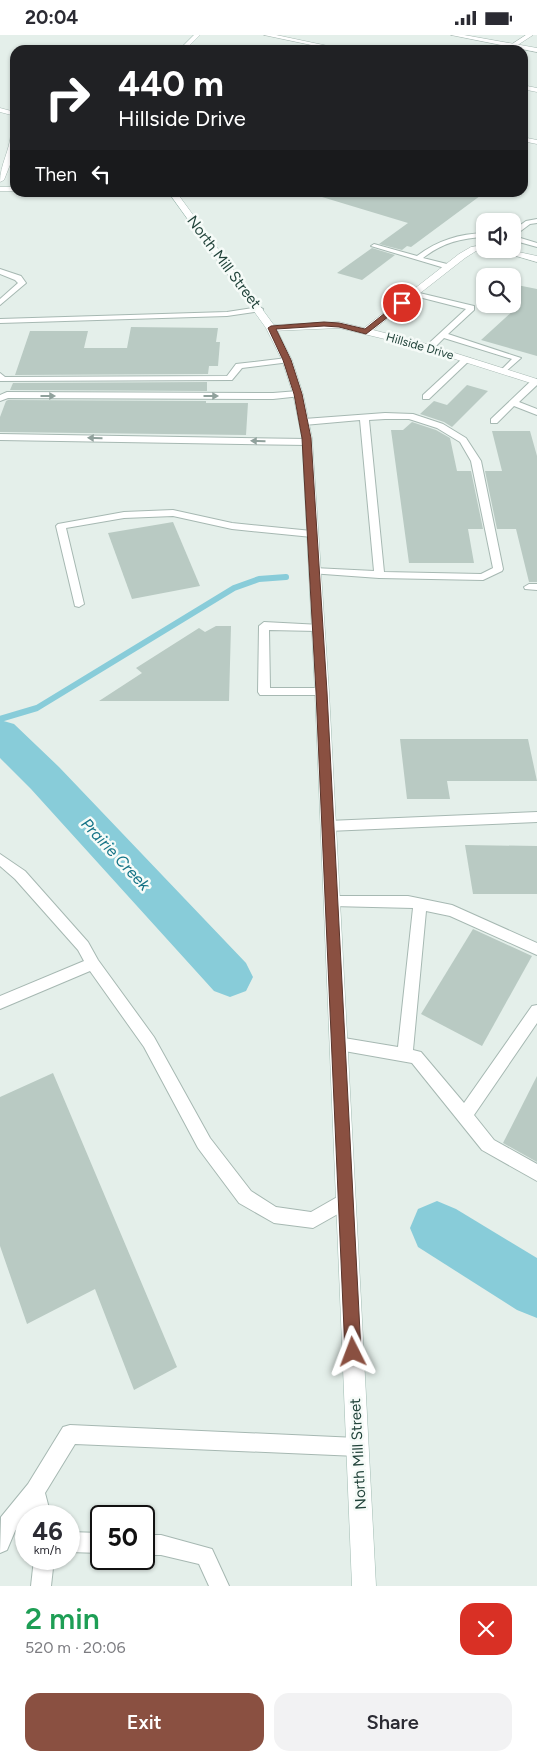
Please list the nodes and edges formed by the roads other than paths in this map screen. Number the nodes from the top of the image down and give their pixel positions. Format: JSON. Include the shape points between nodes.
{"nodes":[{"id":1,"x":197,"y":35,"type":"edge"},
{"id":2,"x":267,"y":35,"type":"edge"},
{"id":3,"x":454,"y":35,"type":"edge"},
{"id":4,"x":530,"y":35,"type":"edge"},
{"id":5,"x":187,"y":45,"type":"edge"},
{"id":6,"x":318,"y":45,"type":"edge"},
{"id":7,"x":508,"y":45,"type":"edge"},
{"id":8,"x":515,"y":45,"type":"edge"},
{"id":9,"x":10,"y":155,"type":"edge"},
{"id":10,"x":0,"y":180,"type":"edge"},
{"id":11,"x":175,"y":197,"type":"edge"},
{"id":12,"x":537,"y":221,"type":"edge"},
{"id":13,"x":521,"y":229,"type":"edge"},
{"id":14,"x":476,"y":235,"type":"edge"},
{"id":15,"x":521,"y":240,"type":"edge"},
{"id":16,"x":537,"y":245,"type":"edge"},
{"id":17,"x":374,"y":246,"type":"dead end"},
{"id":18,"x":476,"y":249,"type":"edge"},
{"id":19,"x":521,"y":255,"type":"edge"},
{"id":20,"x":418,"y":259,"type":"junction"},
{"id":21,"x":537,"y":259,"type":"edge"},
{"id":22,"x":448,"y":267,"type":"junction"},
{"id":23,"x":0,"y":271,"type":"edge"},
{"id":24,"x":414,"y":293,"type":"junction"},
{"id":25,"x":0,"y":303,"type":"edge"},
{"id":26,"x":259,"y":309,"type":"junction"},
{"id":27,"x":0,"y":321,"type":"edge"},
{"id":28,"x":271,"y":328,"type":"junction"},
{"id":29,"x":366,"y":331,"type":"junction"},
{"id":30,"x":442,"y":335,"type":"junction"},
{"id":31,"x":429,"y":348,"type":"junction"},
{"id":32,"x":467,"y":359,"type":"junction"},
{"id":33,"x":287,"y":360,"type":"junction"},
{"id":34,"x":504,"y":371,"type":"junction"},
{"id":35,"x":0,"y":375,"type":"edge"},
{"id":36,"x":536,"y":381,"type":"edge"},
{"id":37,"x":298,"y":394,"type":"junction"},
{"id":38,"x":426,"y":397,"type":"dead end"},
{"id":39,"x":0,"y":398,"type":"edge"},
{"id":40,"x":513,"y":403,"type":"junction"},
{"id":41,"x":537,"y":411,"type":"edge"},
{"id":42,"x":364,"y":417,"type":"junction"},
{"id":43,"x":494,"y":421,"type":"dead end"},
{"id":44,"x":304,"y":422,"type":"junction"},
{"id":45,"x":0,"y":437,"type":"edge"},
{"id":46,"x":307,"y":442,"type":"junction"},
{"id":47,"x":312,"y":533,"type":"junction"},
{"id":48,"x":314,"y":571,"type":"junction"},
{"id":49,"x":380,"y":575,"type":"junction"},
{"id":50,"x":79,"y":605,"type":"dead end"},
{"id":51,"x":317,"y":627,"type":"junction"},
{"id":52,"x":322,"y":692,"type":"junction"},
{"id":53,"x":537,"y":817,"type":"edge"},
{"id":54,"x":328,"y":826,"type":"junction"},
{"id":55,"x":0,"y":859,"type":"edge"},
{"id":56,"x":332,"y":901,"type":"junction"},
{"id":57,"x":420,"y":904,"type":"junction"},
{"id":58,"x":537,"y":949,"type":"edge"},
{"id":59,"x":93,"y":964,"type":"junction"},
{"id":60,"x":0,"y":1003,"type":"edge"},
{"id":61,"x":537,"y":1011,"type":"edge"},
{"id":62,"x":338,"y":1044,"type":"junction"},
{"id":63,"x":405,"y":1054,"type":"junction"},
{"id":64,"x":464,"y":1115,"type":"junction"},
{"id":65,"x":537,"y":1173,"type":"edge"},
{"id":66,"x":346,"y":1200,"type":"junction"},
{"id":67,"x":357,"y":1447,"type":"junction"},
{"id":68,"x":36,"y":1491,"type":"junction"},
{"id":69,"x":39,"y":1505,"type":"edge"},
{"id":70,"x":0,"y":1543,"type":"edge"},
{"id":71,"x":155,"y":1545,"type":"edge"},
{"id":72,"x":43,"y":1570,"type":"edge"},
{"id":73,"x":41,"y":1586,"type":"edge"},
{"id":74,"x":219,"y":1586,"type":"edge"},
{"id":75,"x":364,"y":1586,"type":"edge"}],
"edges":[{"from":1,"to":5,"type":"main road"},
{"from":2,"to":6,"type":"main road"},
{"from":3,"to":7,"type":"main road"},
{"from":4,"to":8,"type":"main road"},
{"from":9,"to":10,"type":"main road"},
{"from":11,"to":26,"type":"main road","name":"North Mill Street"},
{"from":12,"to":13,"type":"lane","via":[[528,222]]},
{"from":14,"to":20,"type":"lane","via":[[445,240]]},
{"from":15,"to":16,"type":"lane"},
{"from":17,"to":20,"type":"lane"},
{"from":18,"to":22,"type":"main road"},
{"from":19,"to":21,"type":"main road"},
{"from":20,"to":22,"type":"lane"},
{"from":22,"to":24,"type":"main road"},
{"from":23,"to":25,"type":"lane","via":[[22,283]]},
{"from":24,"to":29,"type":"main road"},
{"from":24,"to":30,"type":"lane","via":[[471,308]]},
{"from":26,"to":27,"type":"lane","via":[[227,315]]},
{"from":26,"to":28,"type":"main road","name":"North Mill Street"},
{"from":28,"to":29,"type":"main road","name":"Hillside Drive","via":[[324,324]]},
{"from":28,"to":33,"type":"main road","name":"North Mill Street"},
{"from":29,"to":31,"type":"main road","name":"Hillside Drive"},
{"from":30,"to":31,"type":"lane"},
{"from":30,"to":34,"type":"lane","via":[[517,358]]},
{"from":31,"to":32,"type":"main road","name":"Hillside Drive"},
{"from":32,"to":34,"type":"main road","name":"Hillside Drive"},
{"from":32,"to":38,"type":"lane"},
{"from":33,"to":35,"type":"lane","via":[[239,366],[229,379],[3,379]]},
{"from":33,"to":37,"type":"main road","name":"North Mill Street"},
{"from":34,"to":36,"type":"main road","name":"Hillside Drive"},
{"from":36,"to":40,"type":"lane"},
{"from":39,"to":37,"type":"lane","one_way":true,"via":[[8,395]]},
{"from":37,"to":44,"type":"main road","name":"North Mill Street"},
{"from":40,"to":41,"type":"lane"},
{"from":40,"to":43,"type":"lane"},
{"from":42,"to":44,"type":"lane"},
{"from":42,"to":49,"type":"lane"},
{"from":42,"to":49,"type":"lane","via":[[410,416],[440,426],[463,441],[476,461],[498,569],[483,577]]},
{"from":44,"to":46,"type":"main road","name":"North Mill Street"},
{"from":46,"to":45,"type":"lane","one_way":true},
{"from":46,"to":47,"type":"main road","name":"North Mill Street"},
{"from":47,"to":48,"type":"main road","name":"North Mill Street"},
{"from":47,"to":50,"type":"lane","via":[[232,526],[173,513],[124,515],[61,527]]},
{"from":48,"to":49,"type":"lane"},
{"from":48,"to":51,"type":"main road","name":"North Mill Street"},
{"from":51,"to":52,"type":"main road","name":"North Mill Street"},
{"from":51,"to":52,"type":"lane","via":[[264,626],[264,692]]},
{"from":52,"to":54,"type":"main road","name":"North Mill Street"},
{"from":53,"to":54,"type":"lane"},
{"from":54,"to":56,"type":"main road","name":"North Mill Street"},
{"from":55,"to":59,"type":"lane","via":[[20,875],[83,946]]},
{"from":56,"to":57,"type":"lane","via":[[408,901]]},
{"from":56,"to":62,"type":"main road","name":"North Mill Street"},
{"from":57,"to":58,"type":"lane","via":[[452,911]]},
{"from":57,"to":63,"type":"lane"},
{"from":59,"to":60,"type":"lane"},
{"from":59,"to":66,"type":"lane","via":[[149,1042],[204,1143],[245,1197],[274,1215],[313,1220]]},
{"from":61,"to":64,"type":"lane"},
{"from":62,"to":63,"type":"lane"},
{"from":62,"to":66,"type":"main road","name":"North Mill Street"},
{"from":63,"to":64,"type":"lane","via":[[416,1057]]},
{"from":64,"to":65,"type":"lane","via":[[488,1145]]},
{"from":66,"to":67,"type":"main road","name":"North Mill Street"},
{"from":67,"to":68,"type":"lane","via":[[70,1434]]},
{"from":67,"to":75,"type":"main road","name":"North Mill Street"},
{"from":68,"to":69,"type":"lane"},
{"from":68,"to":70,"type":"lane","via":[[8,1524]]},
{"from":71,"to":74,"type":"lane","via":[[205,1557]]},
{"from":72,"to":73,"type":"lane"}]}
